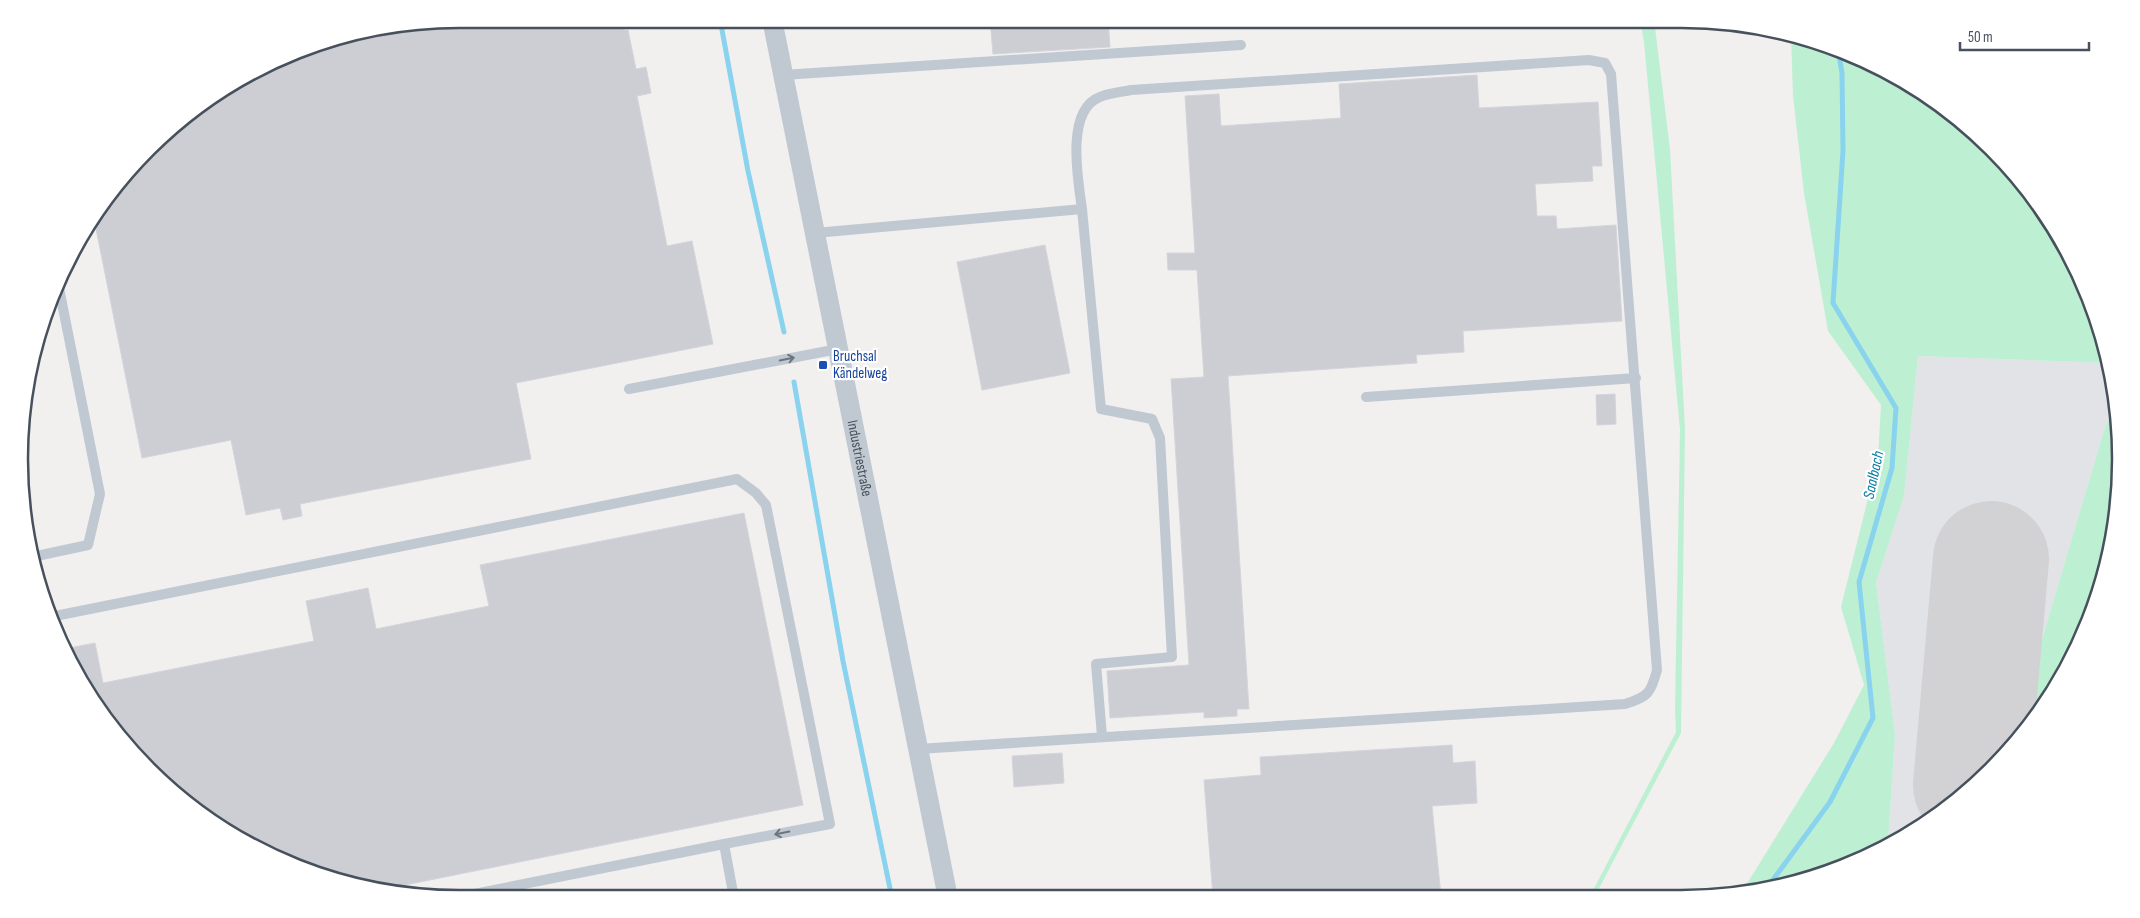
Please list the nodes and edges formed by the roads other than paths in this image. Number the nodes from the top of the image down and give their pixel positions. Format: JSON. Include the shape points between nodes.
{"nodes":[{"id":1,"x":774,"y":28,"type":"edge"},
{"id":2,"x":1241,"y":45,"type":"dead end"},
{"id":3,"x":783,"y":75,"type":"junction"},
{"id":4,"x":1082,"y":209,"type":"junction"},
{"id":5,"x":815,"y":233,"type":"junction"},
{"id":6,"x":60,"y":294,"type":"edge"},
{"id":7,"x":831,"y":351,"type":"junction"},
{"id":8,"x":1636,"y":378,"type":"junction"},
{"id":9,"x":629,"y":389,"type":"dead end"},
{"id":10,"x":1366,"y":397,"type":"dead end"},
{"id":11,"x":39,"y":556,"type":"edge"},
{"id":12,"x":57,"y":616,"type":"edge"},
{"id":13,"x":1102,"y":736,"type":"junction"},
{"id":14,"x":918,"y":748,"type":"junction"},
{"id":15,"x":724,"y":844,"type":"junction"},
{"id":16,"x":494,"y":890,"type":"edge"},
{"id":17,"x":733,"y":890,"type":"edge"},
{"id":18,"x":946,"y":890,"type":"edge"}],
"edges":[{"from":1,"to":3,"type":"street","name":"Industriestraße"},
{"from":2,"to":3,"type":"lane"},
{"from":3,"to":5,"type":"street","name":"Industriestraße"},
{"from":4,"to":5,"type":"lane"},
{"from":4,"to":8,"type":"lane","via":[[1076,161],[1081,114],[1099,97],[1131,90],[1579,60],[1605,63],[1611,74]]},
{"from":4,"to":13,"type":"lane","via":[[1101,409],[1152,419],[1160,438],[1172,657],[1096,664]]},
{"from":5,"to":7,"type":"street","name":"Industriestraße"},
{"from":6,"to":11,"type":"lane","via":[[100,494],[88,545]]},
{"from":9,"to":7,"type":"lane","one_way":true},
{"from":7,"to":14,"type":"street","name":"Industriestraße"},
{"from":8,"to":10,"type":"lane"},
{"from":8,"to":13,"type":"lane","via":[[1657,670],[1652,690],[1642,698],[1625,704]]},
{"from":12,"to":15,"type":"lane","one_way":true,"via":[[737,479],[756,492],[766,505],[830,824]]},
{"from":13,"to":14,"type":"lane"},
{"from":14,"to":18,"type":"street","name":"Industriestraße"},
{"from":15,"to":16,"type":"lane"},
{"from":15,"to":17,"type":"lane"}]}
